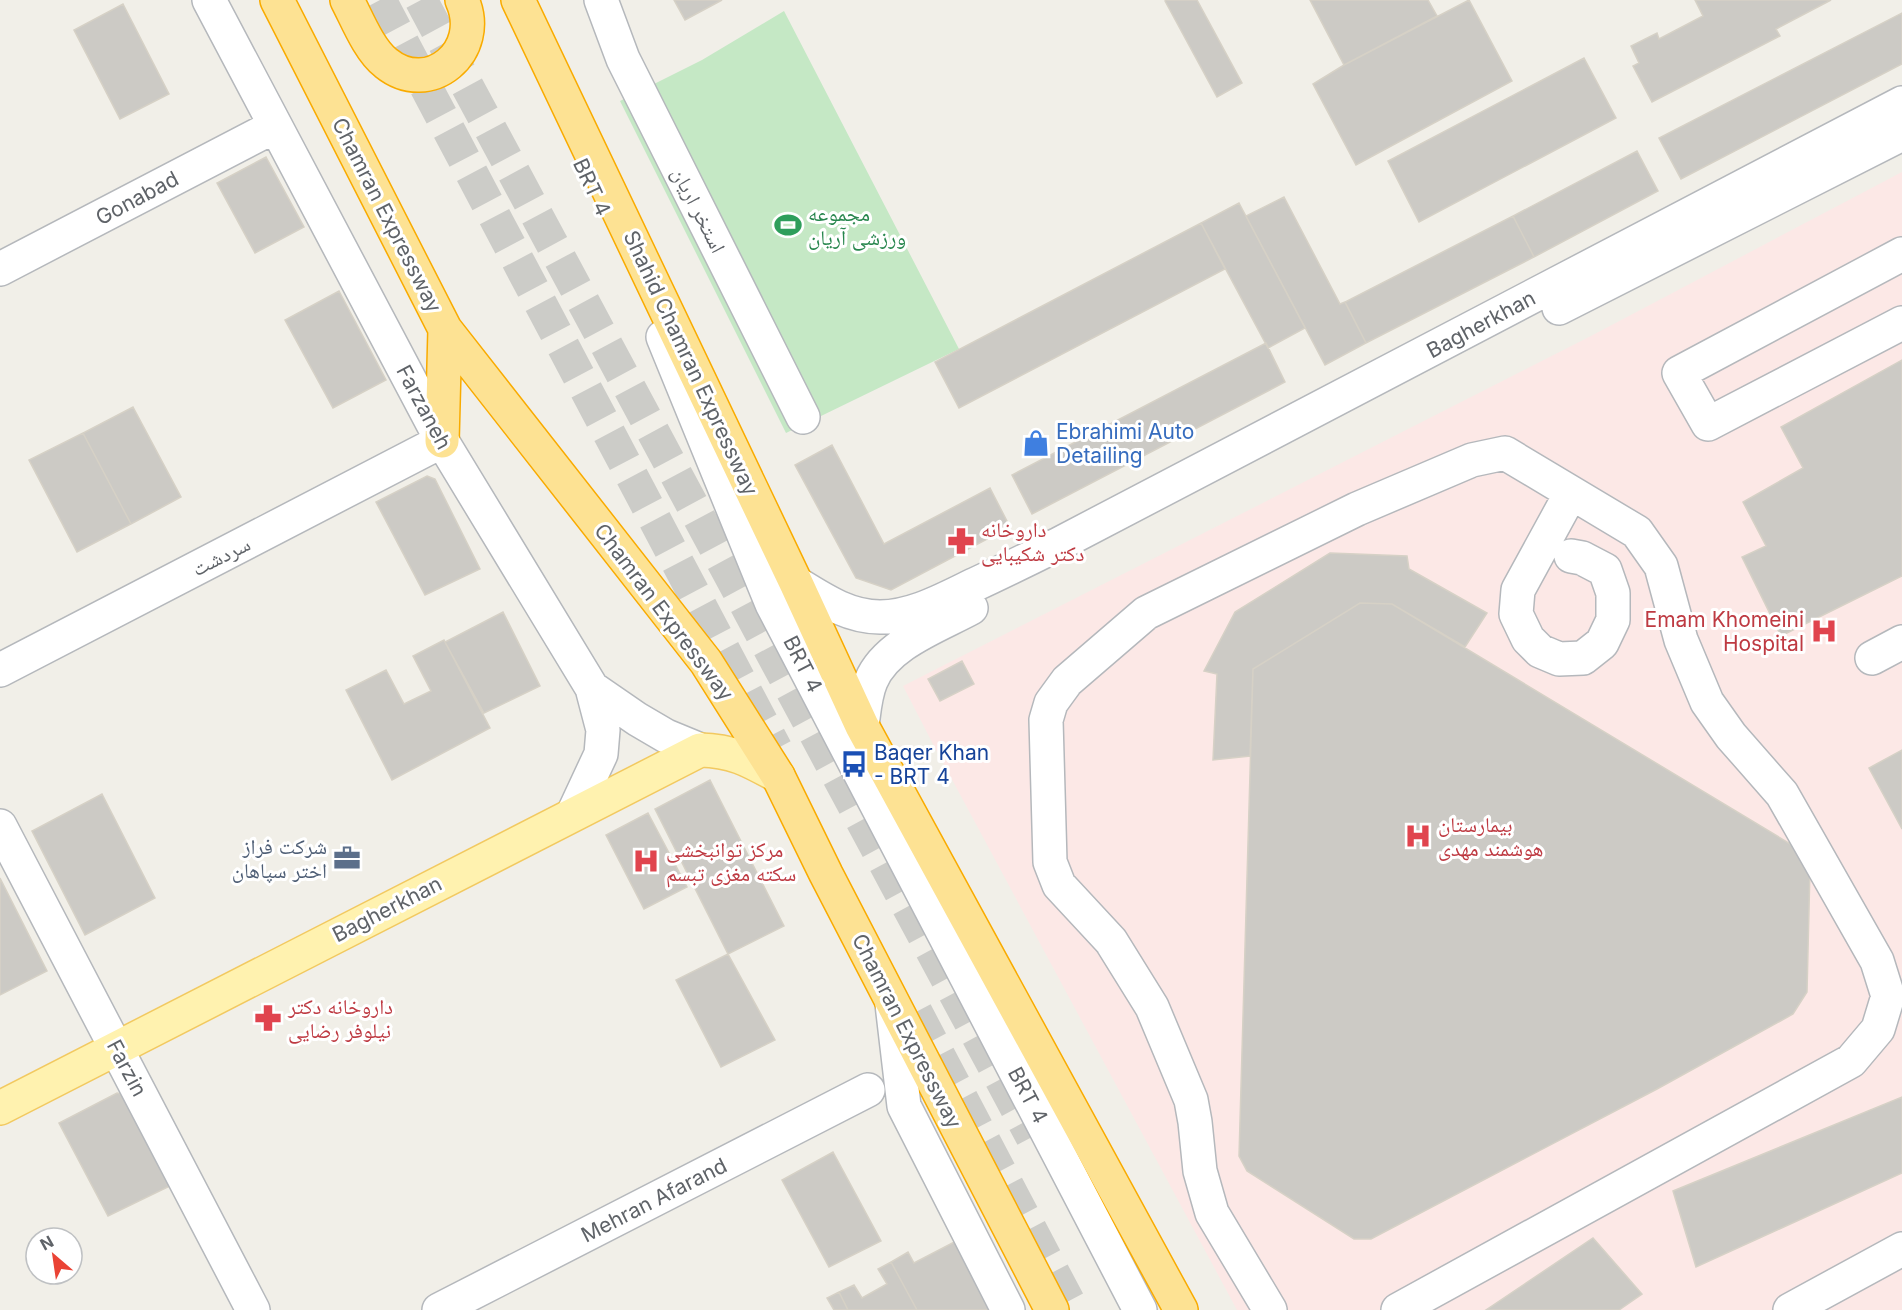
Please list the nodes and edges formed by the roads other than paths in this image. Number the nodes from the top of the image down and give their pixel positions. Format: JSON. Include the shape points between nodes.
{"nodes":[{"id":1,"x":209,"y":0,"type":"edge"},
{"id":2,"x":277,"y":0,"type":"edge"},
{"id":3,"x":347,"y":0,"type":"edge"},
{"id":4,"x":462,"y":0,"type":"edge"},
{"id":5,"x":601,"y":0,"type":"edge"},
{"id":6,"x":515,"y":1,"type":"edge"},
{"id":7,"x":1902,"y":103,"type":"edge"},
{"id":8,"x":275,"y":126,"type":"junction"},
{"id":9,"x":1902,"y":134,"type":"edge"},
{"id":10,"x":1902,"y":254,"type":"edge"},
{"id":11,"x":0,"y":269,"type":"edge"},
{"id":12,"x":1902,"y":323,"type":"edge"},
{"id":13,"x":445,"y":329,"type":"junction"},
{"id":14,"x":803,"y":417,"type":"dead end"},
{"id":15,"x":442,"y":441,"type":"junction"},
{"id":16,"x":1571,"y":493,"type":"junction"},
{"id":17,"x":1571,"y":555,"type":"dead end"},
{"id":18,"x":1052,"y":557,"type":"junction"},
{"id":19,"x":796,"y":583,"type":"junction"},
{"id":20,"x":1902,"y":642,"type":"edge"},
{"id":21,"x":1872,"y":658,"type":"dead end"},
{"id":22,"x":0,"y":670,"type":"edge"},
{"id":23,"x":592,"y":688,"type":"junction"},
{"id":24,"x":862,"y":726,"type":"junction"},
{"id":25,"x":700,"y":750,"type":"junction"},
{"id":26,"x":778,"y":776,"type":"junction"},
{"id":27,"x":573,"y":814,"type":"junction"},
{"id":28,"x":0,"y":826,"type":"edge"},
{"id":29,"x":892,"y":1002,"type":"junction"},
{"id":30,"x":116,"y":1048,"type":"junction"},
{"id":31,"x":868,"y":1090,"type":"dead end"},
{"id":32,"x":0,"y":1108,"type":"edge"},
{"id":33,"x":1899,"y":1256,"type":"edge"},
{"id":34,"x":253,"y":1310,"type":"edge"},
{"id":35,"x":439,"y":1310,"type":"edge"},
{"id":36,"x":1008,"y":1310,"type":"edge"},
{"id":37,"x":1052,"y":1310,"type":"edge"},
{"id":38,"x":1140,"y":1310,"type":"edge"},
{"id":39,"x":1181,"y":1310,"type":"edge"},
{"id":40,"x":1270,"y":1310,"type":"edge"},
{"id":41,"x":1398,"y":1310,"type":"edge"},
{"id":42,"x":1790,"y":1310,"type":"edge"}],
"edges":[{"from":1,"to":8,"type":"street","name":"Farzaneh"},
{"from":2,"to":13,"type":"highway","name":"Chamran Expressway"},
{"from":3,"to":4,"type":"highway","via":[[385,63],[397,70],[423,75],[449,64],[465,43],[468,15]]},
{"from":5,"to":14,"type":"street","name":"استخر اریان","via":[[623,59]]},
{"from":6,"to":19,"type":"highway","name":"Shahid Chamran Expressway"},
{"from":6,"to":38,"type":"street","name":"BRT 4","via":[[523,36],[670,354],[772,604]]},
{"from":7,"to":18,"type":"street","name":"Bagherkhan"},
{"from":8,"to":11,"type":"street","name":"Gonabad"},
{"from":8,"to":15,"type":"street","name":"Farzaneh"},
{"from":9,"to":18,"type":"street"},
{"from":10,"to":12,"type":"street","via":[[1679,373],[1708,424]]},
{"from":13,"to":15,"type":"highway"},
{"from":13,"to":26,"type":"highway","name":"Chamran Expressway","via":[[706,662]]},
{"from":15,"to":22,"type":"street","name":"سردشت"},
{"from":15,"to":23,"type":"street","name":"Farzaneh"},
{"from":16,"to":17,"type":"street","via":[[1518,590],[1516,614],[1528,639],[1540,651],[1559,659],[1583,658],[1602,643],[1613,620],[1613,593],[1605,570]]},
{"from":16,"to":40,"type":"street","via":[[1505,453],[1472,460],[1357,509],[1146,613],[1067,681],[1046,720],[1050,862],[1059,885],[1111,941],[1152,1007],[1191,1100],[1200,1171],[1212,1213]]},
{"from":16,"to":41,"type":"street","via":[[1637,532],[1662,566],[1681,640],[1707,702],[1782,794],[1877,961],[1888,996],[1878,1029],[1851,1061]]},
{"from":18,"to":19,"type":"street","via":[[901,615],[879,617],[844,610]]},
{"from":18,"to":24,"type":"street","via":[[889,655],[867,691]]},
{"from":19,"to":24,"type":"highway","name":"Shahid Chamran Expressway"},
{"from":20,"to":21,"type":"street"},
{"from":23,"to":25,"type":"street","via":[[666,736]]},
{"from":23,"to":27,"type":"street","name":"Farzaneh","via":[[603,730],[602,754]]},
{"from":24,"to":39,"type":"highway"},
{"from":25,"to":26,"type":"main road","via":[[744,757]]},
{"from":25,"to":27,"type":"main road","name":"Bagherkhan"},
{"from":26,"to":29,"type":"highway","name":"Chamran Expressway"},
{"from":27,"to":30,"type":"main road","name":"Bagherkhan"},
{"from":28,"to":30,"type":"street","name":"Farzin"},
{"from":29,"to":36,"type":"street","via":[[904,1106]]},
{"from":29,"to":37,"type":"highway","name":"Chamran Expressway"},
{"from":30,"to":32,"type":"main road","name":"Bagherkhan"},
{"from":30,"to":34,"type":"street","name":"Farzin"},
{"from":31,"to":35,"type":"street","name":"Mehran Afarand"},
{"from":33,"to":42,"type":"street"}]}
